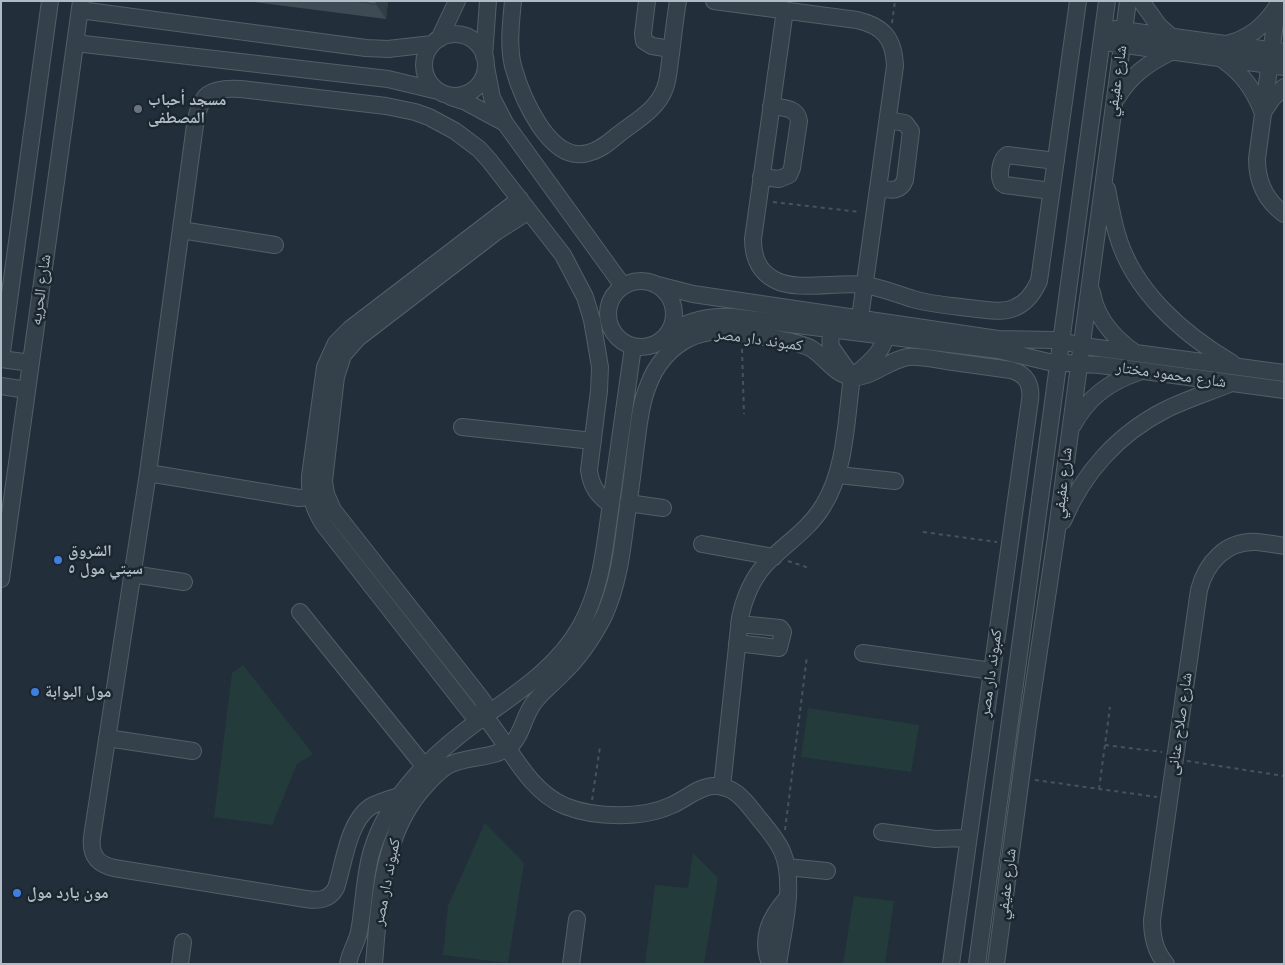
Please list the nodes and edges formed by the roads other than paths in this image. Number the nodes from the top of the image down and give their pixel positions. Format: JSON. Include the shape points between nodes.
{"nodes":[{"id":1,"x":50,"y":1,"type":"edge"},
{"id":2,"x":457,"y":1,"type":"edge"},
{"id":3,"x":488,"y":1,"type":"edge"},
{"id":4,"x":513,"y":1,"type":"edge"},
{"id":5,"x":647,"y":1,"type":"edge"},
{"id":6,"x":678,"y":1,"type":"edge"},
{"id":7,"x":714,"y":1,"type":"edge"},
{"id":8,"x":1107,"y":1,"type":"edge"},
{"id":9,"x":1128,"y":1,"type":"edge"},
{"id":10,"x":1141,"y":1,"type":"edge"},
{"id":11,"x":1072,"y":2,"type":"edge"},
{"id":12,"x":765,"y":4,"type":"edge"},
{"id":13,"x":1278,"y":4,"type":"edge"},
{"id":14,"x":80,"y":6,"type":"edge"},
{"id":15,"x":785,"y":10,"type":"junction"},
{"id":16,"x":1284,"y":22,"type":"edge"},
{"id":17,"x":1103,"y":35,"type":"junction"},
{"id":18,"x":1123,"y":38,"type":"junction"},
{"id":19,"x":303,"y":40,"type":"junction"},
{"id":20,"x":435,"y":42,"type":"junction"},
{"id":21,"x":75,"y":43,"type":"junction"},
{"id":22,"x":1172,"y":45,"type":"junction"},
{"id":23,"x":672,"y":49,"type":"junction"},
{"id":24,"x":1223,"y":52,"type":"junction"},
{"id":25,"x":1277,"y":59,"type":"edge"},
{"id":26,"x":485,"y":61,"type":"junction"},
{"id":27,"x":301,"y":69,"type":"junction"},
{"id":28,"x":1284,"y":87,"type":"edge"},
{"id":29,"x":443,"y":94,"type":"junction"},
{"id":30,"x":1114,"y":102,"type":"junction"},
{"id":31,"x":771,"y":106,"type":"junction"},
{"id":32,"x":1263,"y":113,"type":"junction"},
{"id":33,"x":888,"y":120,"type":"junction"},
{"id":34,"x":506,"y":123,"type":"junction"},
{"id":35,"x":1056,"y":161,"type":"junction"},
{"id":36,"x":1104,"y":175,"type":"junction"},
{"id":37,"x":762,"y":177,"type":"junction"},
{"id":38,"x":878,"y":188,"type":"junction"},
{"id":39,"x":1052,"y":191,"type":"junction"},
{"id":40,"x":524,"y":205,"type":"junction"},
{"id":41,"x":1284,"y":214,"type":"edge"},
{"id":42,"x":181,"y":230,"type":"junction"},
{"id":43,"x":275,"y":245,"type":"dead end"},
{"id":44,"x":15,"y":269,"type":"junction"},
{"id":45,"x":43,"y":272,"type":"junction"},
{"id":46,"x":1090,"y":282,"type":"junction"},
{"id":47,"x":654,"y":284,"type":"junction"},
{"id":48,"x":864,"y":285,"type":"junction"},
{"id":49,"x":623,"y":286,"type":"junction"},
{"id":50,"x":6,"y":297,"type":"edge"},
{"id":51,"x":842,"y":316,"type":"junction"},
{"id":52,"x":860,"y":318,"type":"junction"},
{"id":53,"x":885,"y":329,"type":"junction"},
{"id":54,"x":832,"y":330,"type":"junction"},
{"id":55,"x":670,"y":332,"type":"junction"},
{"id":56,"x":1061,"y":340,"type":"junction"},
{"id":57,"x":1082,"y":345,"type":"junction"},
{"id":58,"x":633,"y":347,"type":"junction"},
{"id":59,"x":1134,"y":352,"type":"junction"},
{"id":60,"x":1,"y":359,"type":"edge"},
{"id":61,"x":31,"y":363,"type":"junction"},
{"id":62,"x":1058,"y":363,"type":"junction"},
{"id":63,"x":1079,"y":363,"type":"junction"},
{"id":64,"x":1238,"y":367,"type":"junction"},
{"id":65,"x":1141,"y":371,"type":"junction"},
{"id":66,"x":1284,"y":373,"type":"edge"},
{"id":67,"x":852,"y":376,"type":"junction"},
{"id":68,"x":1231,"y":383,"type":"junction"},
{"id":69,"x":1,"y":386,"type":"edge"},
{"id":70,"x":27,"y":390,"type":"junction"},
{"id":71,"x":1284,"y":390,"type":"edge"},
{"id":72,"x":462,"y":426,"type":"dead end"},
{"id":73,"x":1070,"y":432,"type":"junction"},
{"id":74,"x":593,"y":441,"type":"junction"},
{"id":75,"x":148,"y":473,"type":"junction"},
{"id":76,"x":838,"y":475,"type":"junction"},
{"id":77,"x":895,"y":481,"type":"dead end"},
{"id":78,"x":1018,"y":484,"type":"junction"},
{"id":79,"x":7,"y":487,"type":"edge"},
{"id":80,"x":319,"y":496,"type":"junction"},
{"id":81,"x":628,"y":503,"type":"junction"},
{"id":82,"x":611,"y":504,"type":"junction"},
{"id":83,"x":663,"y":508,"type":"dead end"},
{"id":84,"x":1056,"y":537,"type":"junction"},
{"id":85,"x":702,"y":544,"type":"dead end"},
{"id":86,"x":1284,"y":546,"type":"edge"},
{"id":87,"x":774,"y":556,"type":"junction"},
{"id":88,"x":132,"y":574,"type":"junction"},
{"id":89,"x":1,"y":579,"type":"edge"},
{"id":90,"x":184,"y":582,"type":"dead end"},
{"id":91,"x":300,"y":612,"type":"dead end"},
{"id":92,"x":739,"y":624,"type":"junction"},
{"id":93,"x":996,"y":641,"type":"junction"},
{"id":94,"x":737,"y":643,"type":"junction"},
{"id":95,"x":863,"y":653,"type":"dead end"},
{"id":96,"x":992,"y":671,"type":"junction"},
{"id":97,"x":485,"y":716,"type":"junction"},
{"id":98,"x":1009,"y":722,"type":"junction"},
{"id":99,"x":1028,"y":724,"type":"junction"},
{"id":100,"x":107,"y":738,"type":"junction"},
{"id":101,"x":508,"y":747,"type":"junction"},
{"id":102,"x":193,"y":751,"type":"dead end"},
{"id":103,"x":425,"y":767,"type":"junction"},
{"id":104,"x":722,"y":787,"type":"junction"},
{"id":105,"x":399,"y":796,"type":"junction"},
{"id":106,"x":882,"y":832,"type":"dead end"},
{"id":107,"x":968,"y":838,"type":"junction"},
{"id":108,"x":785,"y":859,"type":"junction"},
{"id":109,"x":827,"y":871,"type":"dead end"},
{"id":110,"x":962,"y":882,"type":"junction"},
{"id":111,"x":788,"y":897,"type":"junction"},
{"id":112,"x":578,"y":919,"type":"dead end"},
{"id":113,"x":1000,"y":934,"type":"junction"},
{"id":114,"x":358,"y":935,"type":"junction"},
{"id":115,"x":183,"y":942,"type":"dead end"},
{"id":116,"x":180,"y":964,"type":"edge"},
{"id":117,"x":348,"y":964,"type":"edge"},
{"id":118,"x":360,"y":964,"type":"edge"},
{"id":119,"x":374,"y":964,"type":"edge"},
{"id":120,"x":571,"y":964,"type":"edge"},
{"id":121,"x":770,"y":964,"type":"edge"},
{"id":122,"x":778,"y":964,"type":"edge"},
{"id":123,"x":943,"y":964,"type":"edge"},
{"id":124,"x":950,"y":964,"type":"edge"},
{"id":125,"x":976,"y":964,"type":"edge"},
{"id":126,"x":996,"y":964,"type":"edge"},
{"id":127,"x":1007,"y":964,"type":"edge"},
{"id":128,"x":1166,"y":964,"type":"edge"}],
"edges":[{"from":1,"to":44,"type":"street","name":"شارع الحريه"},
{"from":2,"to":20,"type":"street"},
{"from":3,"to":26,"type":"street"},
{"from":4,"to":23,"type":"street","via":[[510,31],[513,64],[525,101],[552,142],[574,154],[587,154],[598,149],[650,111],[666,87]]},
{"from":5,"to":23,"type":"street","via":[[644,41],[652,46]]},
{"from":6,"to":23,"type":"street"},
{"from":7,"to":12,"type":"street"},
{"from":8,"to":17,"type":"street","name":"شارع عفيفي"},
{"from":9,"to":18,"type":"street","name":"شارع عفيفي"},
{"from":10,"to":22,"type":"street"},
{"from":11,"to":35,"type":"street"},
{"from":12,"to":15,"type":"street"},
{"from":13,"to":16,"type":"street"},
{"from":13,"to":24,"type":"street","via":[[1256,32]]},
{"from":13,"to":25,"type":"street"},
{"from":14,"to":19,"type":"street"},
{"from":14,"to":21,"type":"street","name":"شارع الحريه"},
{"from":15,"to":31,"type":"street"},
{"from":15,"to":33,"type":"street","via":[[870,23],[881,30],[895,52]]},
{"from":17,"to":18,"type":"street"},
{"from":17,"to":56,"type":"street","name":"شارع عفيفي"},
{"from":18,"to":22,"type":"street"},
{"from":18,"to":30,"type":"street","name":"شارع عفيفي"},
{"from":19,"to":20,"type":"street","via":[[388,49]]},
{"from":19,"to":27,"type":"street"},
{"from":20,"to":26,"type":"street","via":[[449,35],[460,35],[479,46]]},
{"from":20,"to":29,"type":"street","via":[[426,53],[424,69],[430,84]]},
{"from":21,"to":27,"type":"street"},
{"from":21,"to":45,"type":"street","name":"شارع الحريه"},
{"from":22,"to":24,"type":"street"},
{"from":22,"to":30,"type":"street","via":[[1132,77]]},
{"from":24,"to":25,"type":"street"},
{"from":24,"to":32,"type":"street","via":[[1257,97]]},
{"from":25,"to":32,"type":"street"},
{"from":26,"to":29,"type":"street","via":[[483,78],[478,86],[459,96]]},
{"from":26,"to":34,"type":"street","via":[[492,98]]},
{"from":27,"to":29,"type":"street","via":[[388,79]]},
{"from":28,"to":32,"type":"street"},
{"from":29,"to":34,"type":"street"},
{"from":30,"to":36,"type":"street","name":"شارع عفيفي"},
{"from":31,"to":37,"type":"street"},
{"from":31,"to":37,"type":"street","via":[[793,110],[799,121],[789,175],[779,179]]},
{"from":32,"to":41,"type":"street","via":[[1258,177],[1272,204]]},
{"from":33,"to":38,"type":"street"},
{"from":33,"to":38,"type":"street","via":[[905,123],[911,131],[905,180],[896,190]]},
{"from":34,"to":49,"type":"street"},
{"from":35,"to":39,"type":"street"},
{"from":35,"to":39,"type":"street","via":[[1007,155],[1003,159],[1000,178],[1005,185]]},
{"from":36,"to":46,"type":"street","name":"شارع عفيفي"},
{"from":36,"to":64,"type":"street","via":[[1117,235],[1143,287],[1183,329]]},
{"from":37,"to":48,"type":"street","via":[[753,252],[757,264],[766,274],[777,281],[796,285]]},
{"from":38,"to":48,"type":"street"},
{"from":39,"to":48,"type":"street","via":[[1039,281],[1025,302],[1014,308],[1001,311],[939,304]]},
{"from":40,"to":42,"type":"street","via":[[478,149],[429,117],[386,106],[223,88],[208,94],[198,109]]},
{"from":40,"to":74,"type":"street","via":[[567,262],[585,297],[592,320],[600,367]]},
{"from":40,"to":80,"type":"street","via":[[358,323],[336,343],[323,376],[310,476]]},
{"from":42,"to":43,"type":"street"},
{"from":42,"to":75,"type":"street"},
{"from":44,"to":45,"type":"street"},
{"from":44,"to":50,"type":"street","name":"شارع الحريه"},
{"from":45,"to":61,"type":"street","name":"شارع الحريه"},
{"from":46,"to":57,"type":"street","name":"شارع عفيفي"},
{"from":46,"to":59,"type":"street","via":[[1099,315],[1120,342]]},
{"from":47,"to":49,"type":"street","via":[[638,282]]},
{"from":47,"to":51,"type":"street","via":[[693,294]]},
{"from":47,"to":55,"type":"street","via":[[671,299],[674,321]]},
{"from":48,"to":52,"type":"street"},
{"from":49,"to":58,"type":"street","via":[[611,301],[608,320],[617,337]]},
{"from":50,"to":60,"type":"street","name":"شارع الحريه"},
{"from":51,"to":52,"type":"street"},
{"from":51,"to":54,"type":"street"},
{"from":52,"to":53,"type":"street"},
{"from":53,"to":54,"type":"street"},
{"from":53,"to":56,"type":"street","name":"شارع محمود مختار","via":[[998,339]]},
{"from":53,"to":62,"type":"street","name":"شارع محمود مختار"},
{"from":53,"to":67,"type":"street","via":[[883,345],[874,358]]},
{"from":54,"to":55,"type":"street","via":[[716,316],[700,318]]},
{"from":54,"to":67,"type":"street","via":[[831,346]]},
{"from":55,"to":58,"type":"street","via":[[654,345]]},
{"from":56,"to":57,"type":"street","name":"شارع محمود مختار"},
{"from":56,"to":62,"type":"street","name":"شارع عفيفي"},
{"from":57,"to":59,"type":"street","name":"شارع محمود مختار"},
{"from":57,"to":63,"type":"street","name":"شارع عفيفي"},
{"from":58,"to":82,"type":"street"},
{"from":59,"to":64,"type":"street","name":"شارع محمود مختار"},
{"from":60,"to":61,"type":"street"},
{"from":61,"to":70,"type":"street","name":"شارع الحريه"},
{"from":62,"to":63,"type":"street","name":"شارع محمود مختار"},
{"from":62,"to":98,"type":"street","name":"شارع عفيفي"},
{"from":63,"to":65,"type":"street","name":"شارع محمود مختار"},
{"from":63,"to":73,"type":"street","name":"شارع عفيفي"},
{"from":64,"to":66,"type":"street","name":"شارع محمود مختار"},
{"from":65,"to":68,"type":"street","name":"شارع محمود مختار"},
{"from":65,"to":73,"type":"street","via":[[1106,387],[1085,407]]},
{"from":67,"to":76,"type":"street"},
{"from":67,"to":78,"type":"street","name":"كمبوند دار مصر","via":[[864,375],[889,362],[912,357],[1018,372],[1030,384],[1031,392]]},
{"from":67,"to":81,"type":"street","name":"كمبوند دار مصر","via":[[838,372],[804,344],[712,332],[689,338],[669,352],[654,372],[644,395]]},
{"from":68,"to":71,"type":"street","name":"شارع محمود مختار"},
{"from":68,"to":84,"type":"street","via":[[1166,410],[1120,440],[1083,482]]},
{"from":69,"to":70,"type":"street"},
{"from":70,"to":79,"type":"street","name":"شارع الحريه"},
{"from":72,"to":74,"type":"street"},
{"from":73,"to":84,"type":"street","name":"شارع عفيفي"},
{"from":74,"to":82,"type":"street","via":[[589,470],[591,480],[595,490]]},
{"from":75,"to":80,"type":"street","via":[[300,498]]},
{"from":75,"to":88,"type":"street"},
{"from":76,"to":77,"type":"street"},
{"from":76,"to":87,"type":"street","via":[[812,521]]},
{"from":78,"to":93,"type":"street","name":"كمبوند دار مصر"},
{"from":78,"to":93,"type":"street","via":[[1005,516],[991,613]]},
{"from":79,"to":89,"type":"street","name":"شارع الحريه"},
{"from":80,"to":97,"type":"street","via":[[316,512],[324,525],[472,713]]},
{"from":81,"to":83,"type":"street"},
{"from":81,"to":101,"type":"street","name":"كمبوند دار مصر","via":[[618,576],[604,615],[578,657],[532,706],[517,738]]},
{"from":82,"to":97,"type":"street","via":[[598,582],[579,628],[552,663]]},
{"from":84,"to":99,"type":"street","name":"شارع عفيفي"},
{"from":85,"to":87,"type":"street"},
{"from":86,"to":128,"type":"street","name":"شارع صلاح عنانى","via":[[1255,542],[1229,548],[1218,556],[1202,578],[1152,920],[1155,946]]},
{"from":87,"to":92,"type":"street","via":[[748,590]]},
{"from":88,"to":90,"type":"street"},
{"from":88,"to":100,"type":"street"},
{"from":91,"to":103,"type":"street"},
{"from":92,"to":94,"type":"street"},
{"from":92,"to":94,"type":"street","via":[[780,628],[783,632],[779,648]]},
{"from":93,"to":96,"type":"street","name":"كمبوند دار مصر"},
{"from":94,"to":104,"type":"street"},
{"from":95,"to":96,"type":"street"},
{"from":96,"to":107,"type":"street","name":"كمبوند دار مصر"},
{"from":97,"to":101,"type":"street"},
{"from":97,"to":103,"type":"street"},
{"from":98,"to":99,"type":"street"},
{"from":98,"to":125,"type":"street","name":"شارع عفيفي"},
{"from":99,"to":113,"type":"street","name":"شارع عفيفي"},
{"from":100,"to":102,"type":"street"},
{"from":100,"to":105,"type":"street","via":[[91,844],[95,858],[114,868],[306,899],[324,899],[336,888],[358,819],[374,804]]},
{"from":101,"to":104,"type":"street","via":[[544,793],[566,806],[591,812],[620,815],[656,811],[698,790]]},
{"from":101,"to":119,"type":"street","name":"كمبوند دار مصر","via":[[498,753],[468,758],[446,767],[428,783],[405,814],[387,862]]},
{"from":103,"to":105,"type":"street"},
{"from":104,"to":108,"type":"street","via":[[740,796],[775,839]]},
{"from":105,"to":114,"type":"street","via":[[381,826],[372,852]]},
{"from":106,"to":107,"type":"street","via":[[935,839]]},
{"from":107,"to":110,"type":"street","name":"كمبوند دار مصر"},
{"from":108,"to":109,"type":"street"},
{"from":108,"to":111,"type":"street"},
{"from":110,"to":123,"type":"street","via":[[952,910]]},
{"from":110,"to":124,"type":"street","name":"كمبوند دار مصر"},
{"from":111,"to":121,"type":"street","via":[[768,926],[766,944]]},
{"from":111,"to":122,"type":"street"},
{"from":112,"to":120,"type":"street"},
{"from":113,"to":126,"type":"street","name":"شارع عفيفي"},
{"from":113,"to":127,"type":"street"},
{"from":114,"to":117,"type":"street"},
{"from":114,"to":118,"type":"street"},
{"from":115,"to":116,"type":"street"}]}
